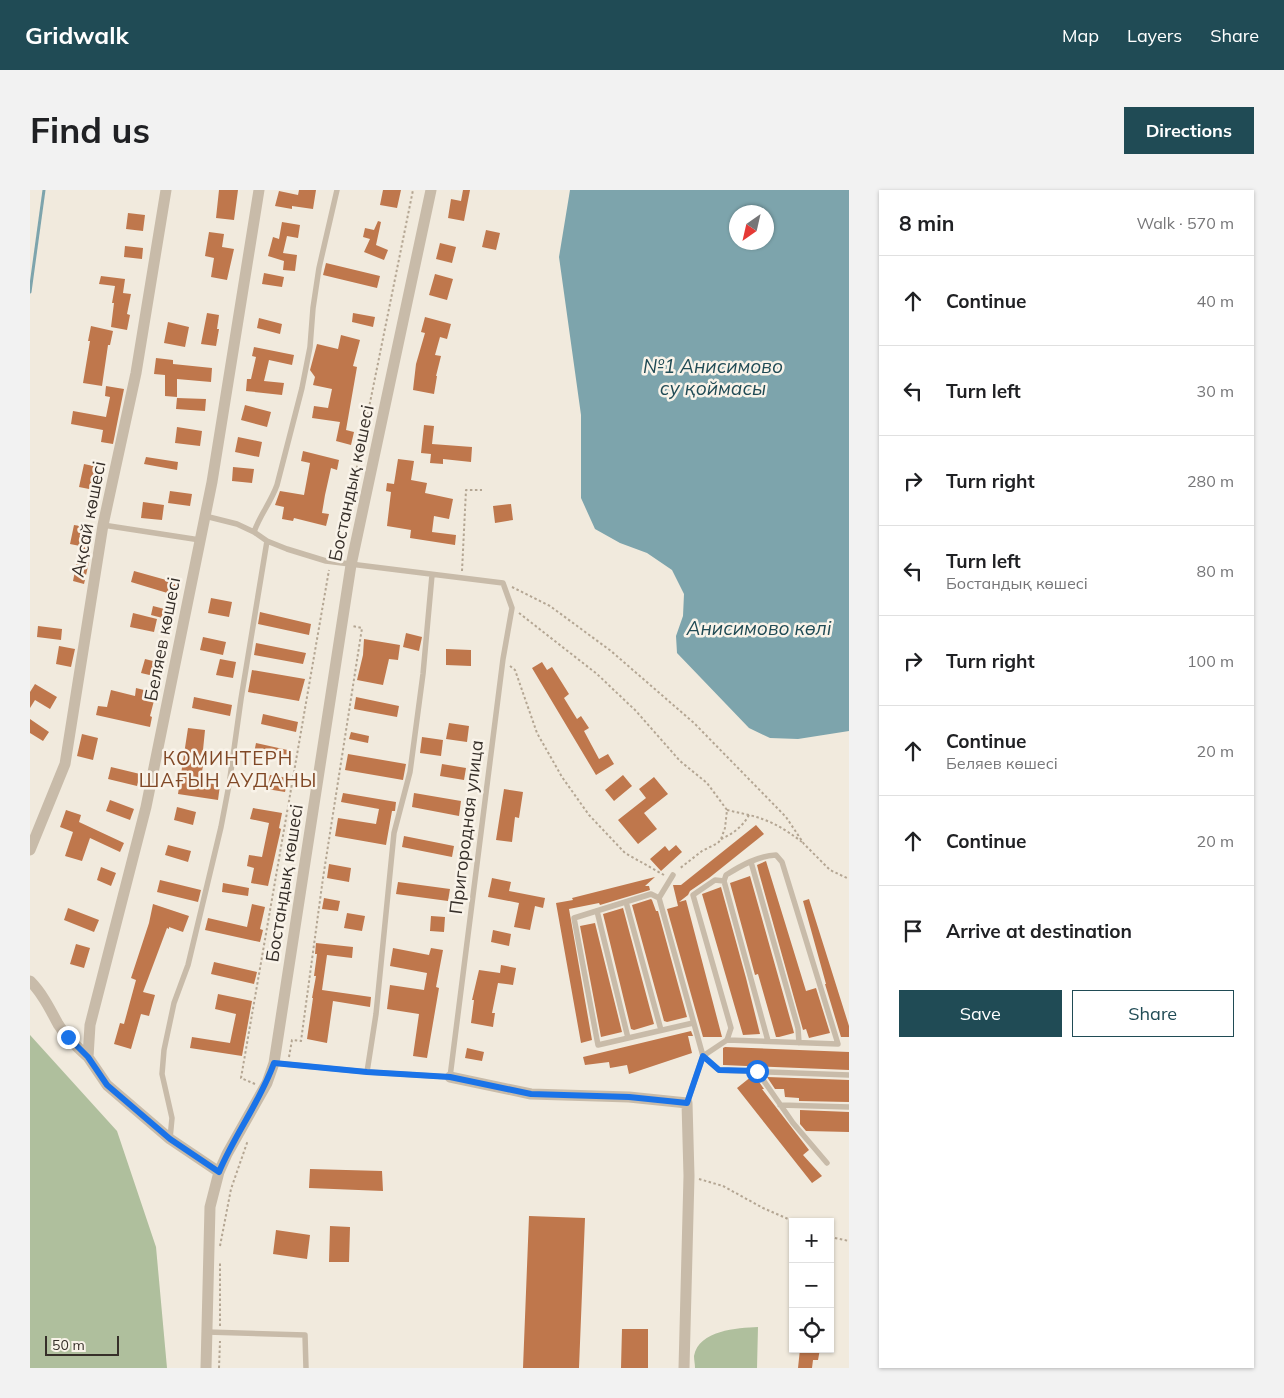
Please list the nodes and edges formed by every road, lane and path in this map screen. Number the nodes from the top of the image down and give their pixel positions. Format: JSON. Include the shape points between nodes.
{"nodes":[{"id":1,"x":166,"y":190,"type":"edge"},
{"id":2,"x":259,"y":190,"type":"edge"},
{"id":3,"x":337,"y":190,"type":"edge"},
{"id":4,"x":413,"y":190,"type":"edge"},
{"id":5,"x":431,"y":190,"type":"edge"},
{"id":6,"x":482,"y":490,"type":"dead end"},
{"id":7,"x":205,"y":516,"type":"junction"},
{"id":8,"x":103,"y":525,"type":"junction"},
{"id":9,"x":254,"y":532,"type":"junction"},
{"id":10,"x":200,"y":540,"type":"junction"},
{"id":11,"x":267,"y":541,"type":"junction"},
{"id":12,"x":330,"y":562,"type":"junction"},
{"id":13,"x":351,"y":565,"type":"junction"},
{"id":14,"x":432,"y":575,"type":"junction"},
{"id":15,"x":462,"y":578,"type":"junction"},
{"id":16,"x":504,"y":583,"type":"junction"},
{"id":17,"x":512,"y":608,"type":"junction"},
{"id":18,"x":503,"y":659,"type":"junction"},
{"id":19,"x":727,"y":810,"type":"junction"},
{"id":20,"x":749,"y":815,"type":"junction"},
{"id":21,"x":721,"y":839,"type":"junction"},
{"id":22,"x":804,"y":844,"type":"junction"},
{"id":23,"x":30,"y":850,"type":"edge"},
{"id":24,"x":750,"y":862,"type":"junction"},
{"id":25,"x":673,"y":875,"type":"junction"},
{"id":26,"x":849,"y":879,"type":"edge"},
{"id":27,"x":724,"y":880,"type":"junction"},
{"id":28,"x":659,"y":898,"type":"junction"},
{"id":29,"x":626,"y":902,"type":"junction"},
{"id":30,"x":597,"y":911,"type":"junction"},
{"id":31,"x":30,"y":981,"type":"edge"},
{"id":32,"x":693,"y":1023,"type":"junction"},
{"id":33,"x":661,"y":1030,"type":"junction"},
{"id":34,"x":628,"y":1038,"type":"junction"},
{"id":35,"x":727,"y":1040,"type":"junction"},
{"id":36,"x":768,"y":1041,"type":"junction"},
{"id":37,"x":799,"y":1042,"type":"junction"},
{"id":38,"x":703,"y":1056,"type":"junction"},
{"id":39,"x":88,"y":1057,"type":"junction"},
{"id":40,"x":274,"y":1063,"type":"junction"},
{"id":41,"x":757,"y":1071,"type":"junction"},
{"id":42,"x":367,"y":1072,"type":"junction"},
{"id":43,"x":849,"y":1075,"type":"edge"},
{"id":44,"x":450,"y":1077,"type":"junction"},
{"id":45,"x":264,"y":1089,"type":"junction"},
{"id":46,"x":687,"y":1103,"type":"junction"},
{"id":47,"x":780,"y":1105,"type":"junction"},
{"id":48,"x":849,"y":1107,"type":"edge"},
{"id":49,"x":170,"y":1139,"type":"junction"},
{"id":50,"x":827,"y":1163,"type":"dead end"},
{"id":51,"x":219,"y":1172,"type":"junction"},
{"id":52,"x":689,"y":1176,"type":"junction"},
{"id":53,"x":789,"y":1219,"type":"edge"},
{"id":54,"x":834,"y":1238,"type":"edge"},
{"id":55,"x":849,"y":1241,"type":"edge"},
{"id":56,"x":207,"y":1332,"type":"junction"},
{"id":57,"x":206,"y":1368,"type":"edge"},
{"id":58,"x":306,"y":1368,"type":"edge"},
{"id":59,"x":684,"y":1368,"type":"edge"}],
"edges":[{"from":1,"to":8,"type":"street","name":"Ақсай көшесі","via":[[136,373]]},
{"from":2,"to":7,"type":"street","name":"Беляев көшесі"},
{"from":3,"to":9,"type":"lane","via":[[319,268],[302,388],[277,485]]},
{"from":4,"to":12,"type":"path","via":[[341,546],[331,556]]},
{"from":5,"to":13,"type":"street","name":"Бостандық көшесі"},
{"from":6,"to":15,"type":"path","via":[[466,490]]},
{"from":7,"to":9,"type":"lane"},
{"from":7,"to":10,"type":"street","name":"Беляев көшесі"},
{"from":8,"to":10,"type":"lane"},
{"from":8,"to":23,"type":"street","name":"Ақсай көшесі","via":[[65,764]]},
{"from":9,"to":11,"type":"lane"},
{"from":10,"to":39,"type":"street","name":"Беляев көшесі","via":[[146,807],[90,1025]]},
{"from":11,"to":12,"type":"lane"},
{"from":11,"to":49,"type":"lane","via":[[221,827],[164,1050],[162,1074],[172,1118]]},
{"from":12,"to":13,"type":"lane"},
{"from":12,"to":45,"type":"path","via":[[242,1078]]},
{"from":13,"to":14,"type":"lane"},
{"from":13,"to":40,"type":"street","name":"Бостандық көшесі"},
{"from":14,"to":15,"type":"lane"},
{"from":14,"to":42,"type":"lane","via":[[424,674],[410,772],[394,833]]},
{"from":15,"to":16,"type":"lane"},
{"from":16,"to":17,"type":"lane","name":"Пригородная улица"},
{"from":16,"to":22,"type":"path","via":[[550,606],[611,652],[694,723],[786,817]]},
{"from":17,"to":18,"type":"lane","name":"Пригородная улица"},
{"from":17,"to":19,"type":"path","via":[[597,674],[636,711],[680,761],[707,783]]},
{"from":18,"to":25,"type":"path","via":[[514,670],[537,733],[589,815],[625,853],[665,876]]},
{"from":18,"to":44,"type":"lane","name":"Пригородная улица"},
{"from":19,"to":20,"type":"path"},
{"from":19,"to":21,"type":"path"},
{"from":20,"to":21,"type":"path","via":[[738,829]]},
{"from":20,"to":22,"type":"path","via":[[782,827]]},
{"from":21,"to":25,"type":"path","via":[[682,865]]},
{"from":22,"to":26,"type":"path","via":[[830,870]]},
{"from":24,"to":27,"type":"lane","via":[[726,874]]},
{"from":24,"to":37,"type":"lane","via":[[798,1028]]},
{"from":24,"to":37,"type":"lane","via":[[776,855],[782,862],[838,1044]]},
{"from":25,"to":28,"type":"lane"},
{"from":27,"to":35,"type":"lane","via":[[715,880],[693,895],[731,1028]]},
{"from":27,"to":36,"type":"lane"},
{"from":28,"to":29,"type":"lane","via":[[652,894]]},
{"from":28,"to":32,"type":"lane"},
{"from":29,"to":30,"type":"lane"},
{"from":29,"to":33,"type":"lane"},
{"from":30,"to":34,"type":"lane"},
{"from":30,"to":34,"type":"lane","via":[[574,918],[598,1045]]},
{"from":31,"to":39,"type":"street","via":[[59,1026]]},
{"from":32,"to":33,"type":"lane"},
{"from":32,"to":38,"type":"lane"},
{"from":33,"to":34,"type":"lane"},
{"from":35,"to":36,"type":"lane"},
{"from":35,"to":38,"type":"lane"},
{"from":36,"to":37,"type":"lane"},
{"from":38,"to":41,"type":"lane","via":[[719,1070]]},
{"from":38,"to":46,"type":"lane"},
{"from":39,"to":49,"type":"street","via":[[107,1085]]},
{"from":40,"to":42,"type":"lane"},
{"from":40,"to":45,"type":"street","name":"Бостандық көшесі"},
{"from":41,"to":43,"type":"lane"},
{"from":41,"to":47,"type":"lane"},
{"from":42,"to":44,"type":"lane"},
{"from":44,"to":46,"type":"street","via":[[531,1094],[629,1097]]},
{"from":45,"to":51,"type":"street","name":"Бостандық көшесі"},
{"from":46,"to":52,"type":"street"},
{"from":47,"to":48,"type":"lane"},
{"from":47,"to":50,"type":"lane"},
{"from":49,"to":51,"type":"street"},
{"from":51,"to":56,"type":"street","name":"Бостандық көшесі","via":[[210,1207]]},
{"from":52,"to":53,"type":"path","via":[[723,1186]]},
{"from":52,"to":59,"type":"street"},
{"from":54,"to":55,"type":"path"},
{"from":56,"to":57,"type":"street","name":"Бостандық көшесі"},
{"from":56,"to":58,"type":"lane","via":[[305,1335]]}]}
